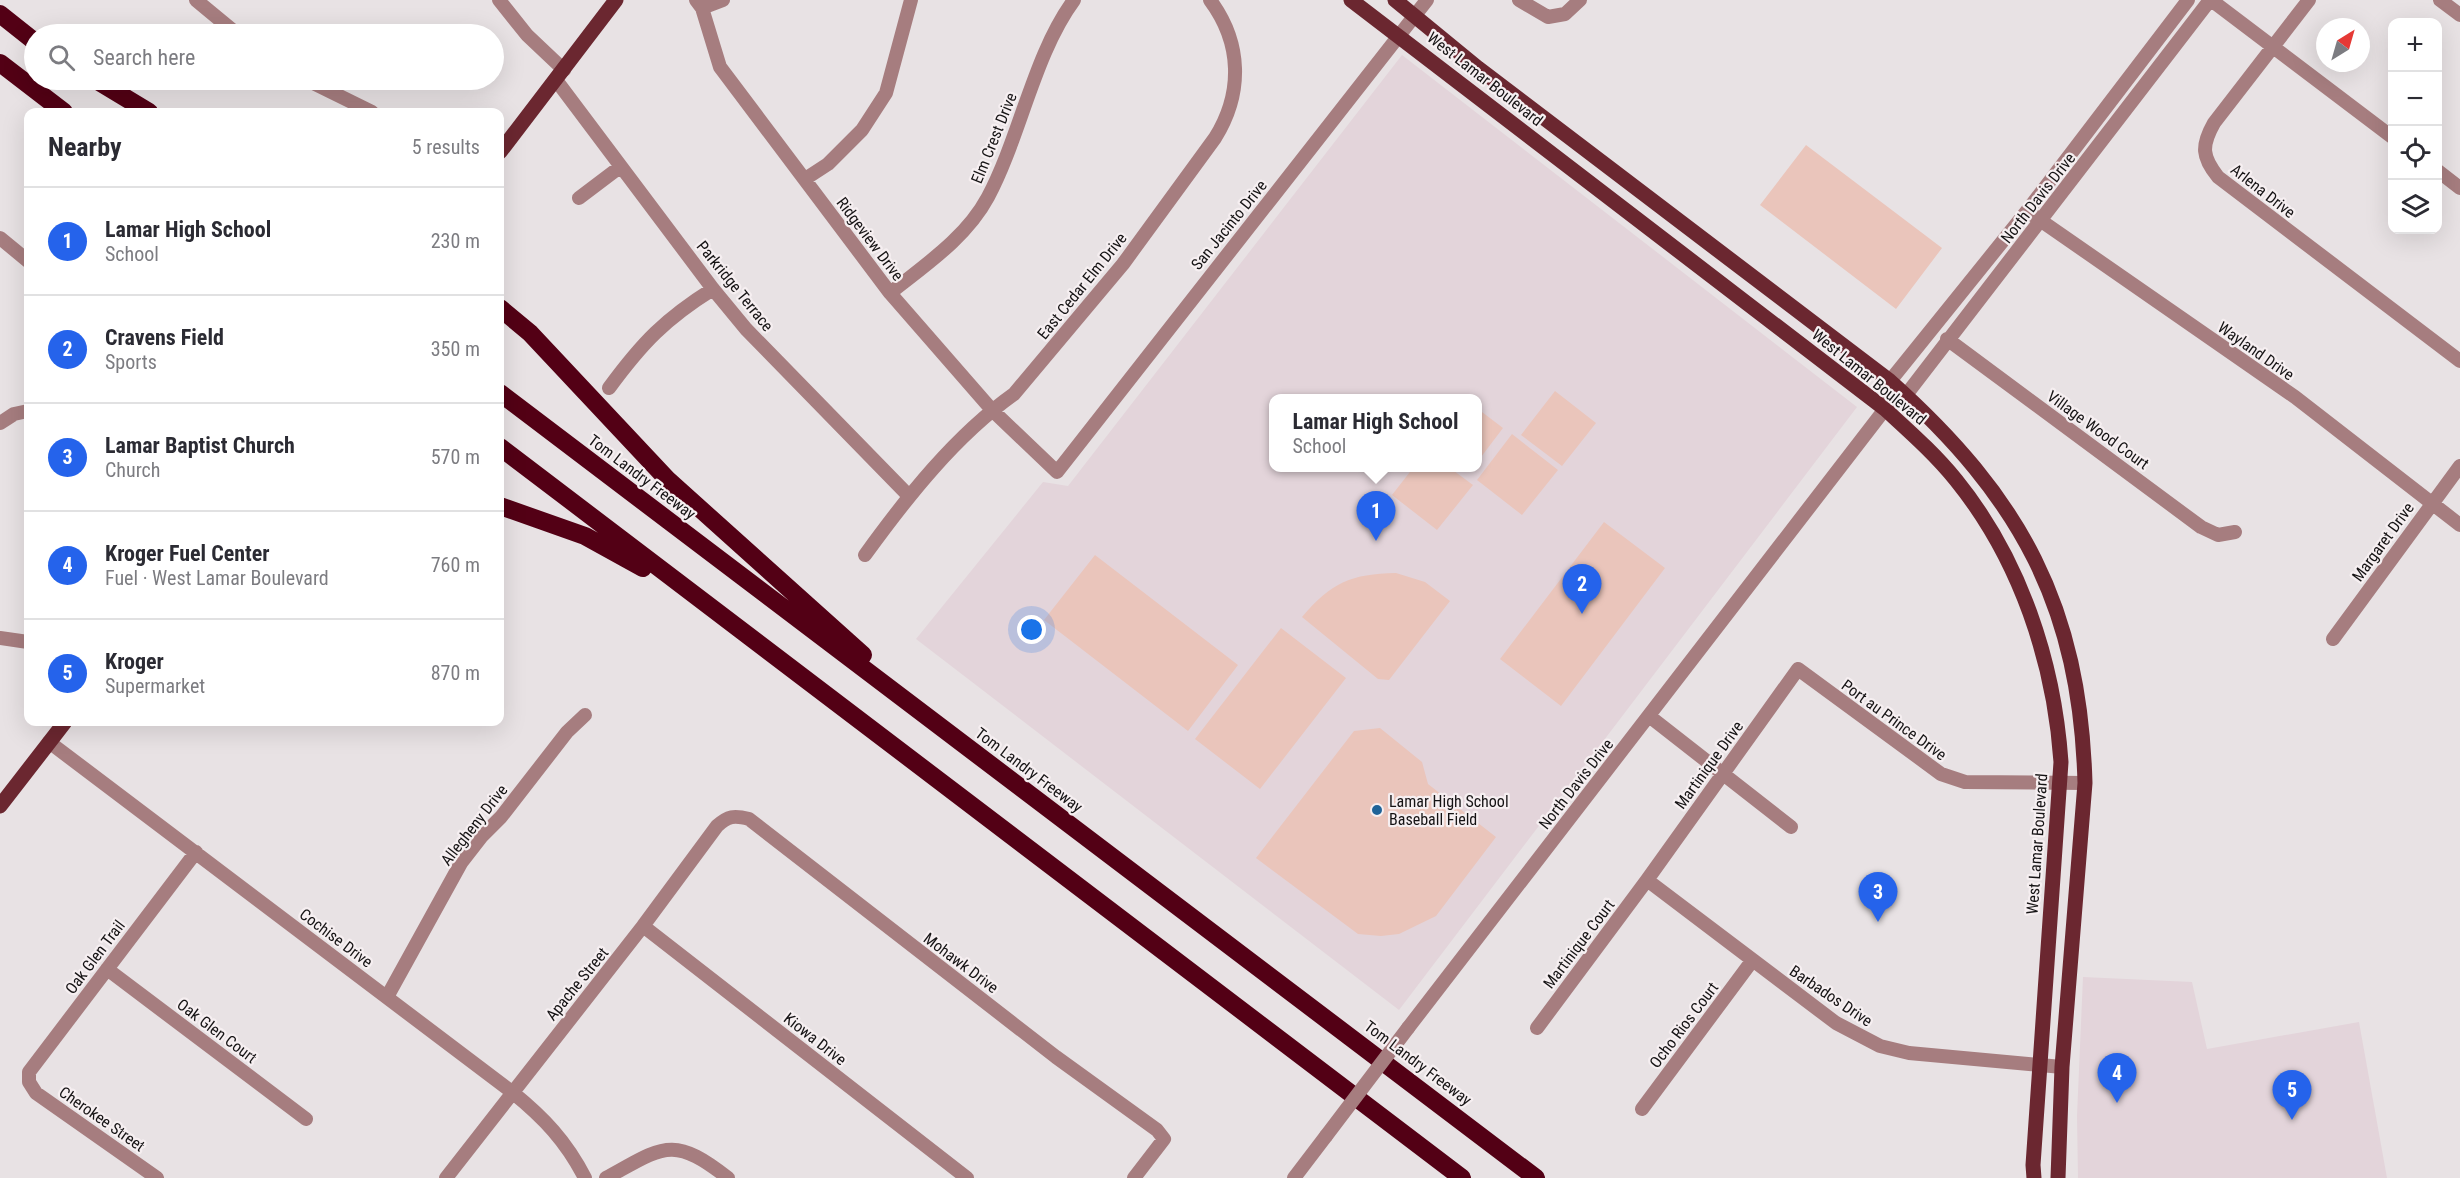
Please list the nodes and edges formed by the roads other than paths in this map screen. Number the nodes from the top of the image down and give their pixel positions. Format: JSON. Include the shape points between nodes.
{"nodes":[{"id":1,"x":196,"y":0,"type":"edge"},
{"id":2,"x":499,"y":0,"type":"edge"},
{"id":3,"x":616,"y":0,"type":"edge"},
{"id":4,"x":723,"y":0,"type":"edge"},
{"id":5,"x":911,"y":0,"type":"edge"},
{"id":6,"x":1074,"y":0,"type":"edge"},
{"id":7,"x":1210,"y":0,"type":"edge"},
{"id":8,"x":1351,"y":0,"type":"edge"},
{"id":9,"x":1395,"y":0,"type":"edge"},
{"id":10,"x":1427,"y":0,"type":"edge"},
{"id":11,"x":1519,"y":0,"type":"edge"},
{"id":12,"x":1580,"y":0,"type":"edge"},
{"id":13,"x":2188,"y":0,"type":"edge"},
{"id":14,"x":2211,"y":0,"type":"edge"},
{"id":15,"x":2309,"y":0,"type":"edge"},
{"id":16,"x":2440,"y":0,"type":"edge"},
{"id":17,"x":699,"y":4,"type":"edge"},
{"id":18,"x":0,"y":13,"type":"edge"},
{"id":19,"x":2460,"y":15,"type":"edge"},
{"id":20,"x":1415,"y":16,"type":"junction"},
{"id":21,"x":225,"y":24,"type":"edge"},
{"id":22,"x":24,"y":31,"type":"edge"},
{"id":23,"x":1399,"y":36,"type":"junction"},
{"id":24,"x":2273,"y":46,"type":"junction"},
{"id":25,"x":0,"y":64,"type":"edge"},
{"id":26,"x":1478,"y":68,"type":"junction"},
{"id":27,"x":560,"y":75,"type":"junction"},
{"id":28,"x":24,"y":82,"type":"edge"},
{"id":29,"x":1465,"y":86,"type":"junction"},
{"id":30,"x":24,"y":88,"type":"edge"},
{"id":31,"x":26,"y":90,"type":"edge"},
{"id":32,"x":35,"y":90,"type":"edge"},
{"id":33,"x":99,"y":90,"type":"edge"},
{"id":34,"x":113,"y":90,"type":"edge"},
{"id":35,"x":327,"y":90,"type":"edge"},
{"id":36,"x":44,"y":108,"type":"edge"},
{"id":37,"x":59,"y":108,"type":"edge"},
{"id":38,"x":124,"y":108,"type":"edge"},
{"id":39,"x":142,"y":108,"type":"edge"},
{"id":40,"x":364,"y":108,"type":"edge"},
{"id":41,"x":2388,"y":134,"type":"edge"},
{"id":42,"x":504,"y":147,"type":"edge"},
{"id":43,"x":620,"y":166,"type":"junction"},
{"id":44,"x":2442,"y":174,"type":"edge"},
{"id":45,"x":805,"y":179,"type":"junction"},
{"id":46,"x":2460,"y":188,"type":"edge"},
{"id":47,"x":579,"y":198,"type":"dead end"},
{"id":48,"x":2027,"y":212,"type":"junction"},
{"id":49,"x":2041,"y":222,"type":"junction"},
{"id":50,"x":0,"y":238,"type":"edge"},
{"id":51,"x":24,"y":258,"type":"edge"},
{"id":52,"x":713,"y":289,"type":"junction"},
{"id":53,"x":890,"y":293,"type":"junction"},
{"id":54,"x":504,"y":311,"type":"edge"},
{"id":55,"x":1947,"y":339,"type":"junction"},
{"id":56,"x":2460,"y":361,"type":"edge"},
{"id":57,"x":1890,"y":381,"type":"junction"},
{"id":58,"x":609,"y":388,"type":"dead end"},
{"id":59,"x":1906,"y":395,"type":"junction"},
{"id":60,"x":504,"y":396,"type":"edge"},
{"id":61,"x":992,"y":410,"type":"junction"},
{"id":62,"x":1885,"y":410,"type":"junction"},
{"id":63,"x":24,"y":412,"type":"edge"},
{"id":64,"x":0,"y":423,"type":"edge"},
{"id":65,"x":504,"y":450,"type":"edge"},
{"id":66,"x":2460,"y":466,"type":"edge"},
{"id":67,"x":1057,"y":472,"type":"joint"},
{"id":68,"x":909,"y":495,"type":"junction"},
{"id":69,"x":2431,"y":504,"type":"junction"},
{"id":70,"x":504,"y":507,"type":"edge"},
{"id":71,"x":2460,"y":525,"type":"edge"},
{"id":72,"x":2235,"y":532,"type":"dead end"},
{"id":73,"x":865,"y":555,"type":"dead end"},
{"id":74,"x":0,"y":638,"type":"edge"},
{"id":75,"x":2333,"y":639,"type":"dead end"},
{"id":76,"x":24,"y":641,"type":"edge"},
{"id":77,"x":1798,"y":669,"type":"joint"},
{"id":78,"x":794,"y":671,"type":"junction"},
{"id":79,"x":585,"y":715,"type":"dead end"},
{"id":80,"x":1649,"y":716,"type":"junction"},
{"id":81,"x":62,"y":726,"type":"edge"},
{"id":82,"x":49,"y":742,"type":"junction"},
{"id":83,"x":977,"y":755,"type":"junction"},
{"id":84,"x":1723,"y":773,"type":"junction"},
{"id":85,"x":2060,"y":782,"type":"junction"},
{"id":86,"x":2085,"y":783,"type":"junction"},
{"id":87,"x":0,"y":806,"type":"edge"},
{"id":88,"x":736,"y":816,"type":"joint"},
{"id":89,"x":1791,"y":826,"type":"dead end"},
{"id":90,"x":196,"y":852,"type":"junction"},
{"id":91,"x":1647,"y":880,"type":"junction"},
{"id":92,"x":643,"y":926,"type":"junction"},
{"id":93,"x":1752,"y":961,"type":"junction"},
{"id":94,"x":107,"y":969,"type":"junction"},
{"id":95,"x":387,"y":997,"type":"junction"},
{"id":96,"x":1537,"y":1028,"type":"dead end"},
{"id":97,"x":2039,"y":1066,"type":"junction"},
{"id":98,"x":2062,"y":1067,"type":"junction"},
{"id":99,"x":30,"y":1085,"type":"joint"},
{"id":100,"x":512,"y":1092,"type":"junction"},
{"id":101,"x":1432,"y":1097,"type":"junction"},
{"id":102,"x":1642,"y":1109,"type":"dead end"},
{"id":103,"x":306,"y":1119,"type":"dead end"},
{"id":104,"x":158,"y":1178,"type":"edge"},
{"id":105,"x":446,"y":1178,"type":"edge"},
{"id":106,"x":585,"y":1178,"type":"edge"},
{"id":107,"x":606,"y":1178,"type":"edge"},
{"id":108,"x":728,"y":1178,"type":"edge"},
{"id":109,"x":967,"y":1178,"type":"edge"},
{"id":110,"x":1134,"y":1178,"type":"edge"},
{"id":111,"x":1294,"y":1178,"type":"edge"},
{"id":112,"x":1462,"y":1178,"type":"edge"},
{"id":113,"x":1536,"y":1178,"type":"edge"},
{"id":114,"x":1550,"y":1178,"type":"edge"},
{"id":115,"x":2034,"y":1178,"type":"edge"},
{"id":116,"x":2058,"y":1178,"type":"edge"}],
"edges":[{"from":1,"to":21,"type":"street"},
{"from":2,"to":27,"type":"street","name":"Parkridge Terrace"},
{"from":3,"to":27,"type":"main road"},
{"from":4,"to":17,"type":"street"},
{"from":5,"to":45,"type":"street","via":[[886,93],[862,130],[828,164]]},
{"from":6,"to":53,"type":"street","name":"Elm Crest Drive","via":[[1050,42],[987,199],[956,240]]},
{"from":7,"to":61,"type":"street","name":"East Cedar Elm Drive","via":[[1226,27],[1236,59],[1236,80],[1225,123],[1123,264],[1014,394]]},
{"from":8,"to":23,"type":"main road","name":"West Lamar Boulevard"},
{"from":9,"to":20,"type":"main road","name":"West Lamar Boulevard"},
{"from":10,"to":20,"type":"street","name":"San Jacinto Drive"},
{"from":11,"to":12,"type":"street","via":[[1548,17],[1565,14]]},
{"from":13,"to":48,"type":"street","name":"North Davis Drive"},
{"from":14,"to":24,"type":"street"},
{"from":14,"to":49,"type":"street","name":"North Davis Drive"},
{"from":15,"to":24,"type":"street","name":"Arlena Drive"},
{"from":16,"to":19,"type":"street"},
{"from":17,"to":45,"type":"street","name":"Ridgeview Drive","via":[[720,67]]},
{"from":18,"to":22,"type":"highway"},
{"from":20,"to":23,"type":"street","name":"San Jacinto Drive"},
{"from":20,"to":26,"type":"main road","name":"West Lamar Boulevard"},
{"from":23,"to":29,"type":"main road","name":"West Lamar Boulevard"},
{"from":23,"to":67,"type":"street","name":"San Jacinto Drive"},
{"from":24,"to":41,"type":"street"},
{"from":24,"to":56,"type":"street","name":"Arlena Drive","via":[[2207,135],[2207,164],[2218,177]]},
{"from":25,"to":28,"type":"highway"},
{"from":25,"to":30,"type":"highway"},
{"from":26,"to":29,"type":"main road"},
{"from":26,"to":57,"type":"main road","name":"West Lamar Boulevard"},
{"from":27,"to":42,"type":"main road"},
{"from":27,"to":43,"type":"street","name":"Parkridge Terrace"},
{"from":29,"to":62,"type":"main road","name":"West Lamar Boulevard"},
{"from":31,"to":36,"type":"highway"},
{"from":32,"to":37,"type":"highway"},
{"from":33,"to":38,"type":"highway"},
{"from":34,"to":39,"type":"highway"},
{"from":35,"to":40,"type":"street"},
{"from":43,"to":47,"type":"street"},
{"from":43,"to":52,"type":"street","name":"Parkridge Terrace"},
{"from":44,"to":46,"type":"street"},
{"from":45,"to":53,"type":"street","name":"Ridgeview Drive"},
{"from":48,"to":49,"type":"street","name":"Wayland Drive"},
{"from":48,"to":57,"type":"street","name":"North Davis Drive"},
{"from":49,"to":55,"type":"street","name":"North Davis Drive"},
{"from":49,"to":69,"type":"street","name":"Wayland Drive","via":[[2295,397]]},
{"from":50,"to":51,"type":"street"},
{"from":52,"to":58,"type":"street","via":[[656,330]]},
{"from":52,"to":68,"type":"street","name":"Parkridge Terrace","via":[[746,329]]},
{"from":53,"to":61,"type":"street","name":"Ridgeview Drive"},
{"from":54,"to":83,"type":"highway","via":[[530,333],[667,479]]},
{"from":55,"to":59,"type":"street","name":"North Davis Drive"},
{"from":55,"to":72,"type":"street","name":"Village Wood Court","via":[[2201,527],[2218,535]]},
{"from":57,"to":59,"type":"main road","name":"West Lamar Boulevard"},
{"from":57,"to":62,"type":"street","name":"North Davis Drive"},
{"from":59,"to":62,"type":"street","name":"North Davis Drive"},
{"from":59,"to":86,"type":"main road","name":"West Lamar Boulevard","via":[[1943,430],[1980,474],[2014,520],[2041,569],[2059,615],[2074,672],[2082,716]]},
{"from":60,"to":83,"type":"highway","name":"Tom Landry Freeway"},
{"from":61,"to":67,"type":"street","name":"Ridgeview Drive"},
{"from":61,"to":68,"type":"street","name":"East Cedar Elm Drive"},
{"from":62,"to":80,"type":"street","name":"North Davis Drive"},
{"from":62,"to":85,"type":"main road","name":"West Lamar Boulevard","via":[[1956,479],[2001,548],[2045,657],[2059,734]]},
{"from":63,"to":64,"type":"street"},
{"from":65,"to":78,"type":"highway"},
{"from":66,"to":69,"type":"street","name":"Margaret Drive"},
{"from":68,"to":73,"type":"street","name":"East Cedar Elm Drive"},
{"from":69,"to":71,"type":"street","name":"Wayland Drive"},
{"from":69,"to":75,"type":"street","name":"Margaret Drive"},
{"from":70,"to":78,"type":"highway","via":[[585,536],[637,564]]},
{"from":74,"to":76,"type":"street"},
{"from":77,"to":84,"type":"street","name":"Martinique Drive"},
{"from":77,"to":85,"type":"street","name":"Port au Prince Drive","via":[[1941,774],[1965,782]]},
{"from":78,"to":112,"type":"highway"},
{"from":79,"to":95,"type":"street","name":"Allegheny Drive","via":[[461,863]]},
{"from":80,"to":84,"type":"street"},
{"from":80,"to":111,"type":"street","name":"North Davis Drive","bridge":true},
{"from":81,"to":82,"type":"main road"},
{"from":82,"to":87,"type":"main road"},
{"from":82,"to":90,"type":"street","name":"Cochise Drive"},
{"from":83,"to":101,"type":"highway","name":"Tom Landry Freeway"},
{"from":84,"to":89,"type":"street"},
{"from":84,"to":91,"type":"street","name":"Martinique Drive"},
{"from":85,"to":86,"type":"street","name":"Port au Prince Drive"},
{"from":85,"to":97,"type":"main road","name":"West Lamar Boulevard"},
{"from":86,"to":98,"type":"main road","name":"West Lamar Boulevard"},
{"from":88,"to":92,"type":"street","name":"Apache Street","via":[[727,817],[717,826]]},
{"from":88,"to":110,"type":"street","name":"Mohawk Drive","via":[[749,819],[1056,1057],[1157,1130],[1164,1139]]},
{"from":90,"to":94,"type":"street","name":"Oak Glen Trail"},
{"from":90,"to":95,"type":"street","name":"Cochise Drive"},
{"from":91,"to":93,"type":"street","name":"Barbados Drive"},
{"from":91,"to":96,"type":"street","name":"Martinique Court"},
{"from":92,"to":100,"type":"street","name":"Apache Street"},
{"from":92,"to":109,"type":"street","name":"Kiowa Drive"},
{"from":93,"to":97,"type":"street","name":"Barbados Drive","via":[[1836,1023],[1880,1046],[1917,1054]]},
{"from":93,"to":102,"type":"street","name":"Ocho Rios Court"},
{"from":94,"to":99,"type":"street","name":"Oak Glen Trail","via":[[29,1072]]},
{"from":94,"to":103,"type":"street","name":"Oak Glen Court"},
{"from":95,"to":100,"type":"street","name":"Cochise Drive"},
{"from":97,"to":98,"type":"street","name":"Barbados Drive"},
{"from":97,"to":115,"type":"main road","name":"West Lamar Boulevard"},
{"from":98,"to":116,"type":"main road","name":"West Lamar Boulevard"},
{"from":99,"to":104,"type":"street","name":"Cherokee Street"},
{"from":100,"to":105,"type":"street","name":"Apache Street"},
{"from":100,"to":106,"type":"street","name":"Cochise Drive","via":[[543,1118],[571,1151]]},
{"from":101,"to":113,"type":"highway","name":"Tom Landry Freeway"},
{"from":101,"to":114,"type":"highway"},
{"from":107,"to":108,"type":"street","via":[[657,1151],[673,1149],[686,1151]]}]}
